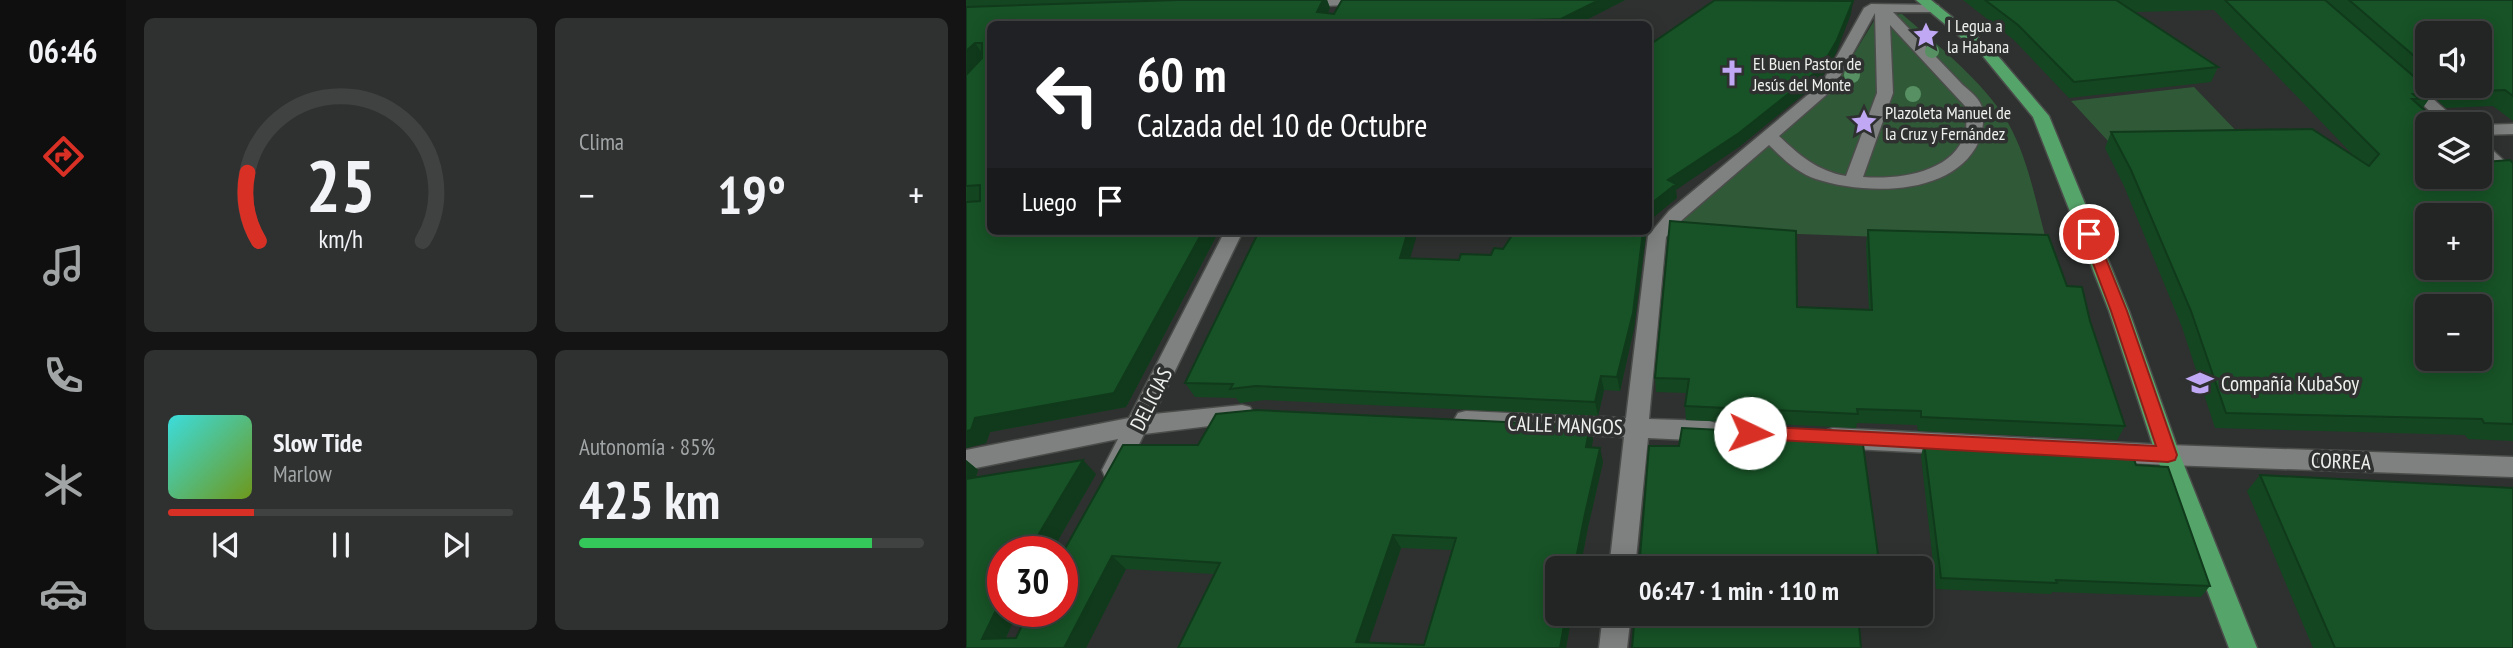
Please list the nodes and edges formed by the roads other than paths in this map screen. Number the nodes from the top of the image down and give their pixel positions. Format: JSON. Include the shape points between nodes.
{"nodes":[{"id":1,"x":1371,"y":0,"type":"edge"},
{"id":2,"x":1288,"y":3,"type":"edge"},
{"id":3,"x":1928,"y":4,"type":"edge"},
{"id":4,"x":1341,"y":5,"type":"edge"},
{"id":5,"x":1870,"y":8,"type":"junction"},
{"id":6,"x":2393,"y":71,"type":"edge"},
{"id":7,"x":2439,"y":112,"type":"edge"},
{"id":8,"x":2513,"y":129,"type":"edge"},
{"id":9,"x":2492,"y":130,"type":"edge"},
{"id":10,"x":1769,"y":136,"type":"junction"},
{"id":11,"x":2492,"y":159,"type":"edge"},
{"id":12,"x":2513,"y":178,"type":"edge"},
{"id":13,"x":1852,"y":182,"type":"junction"},
{"id":14,"x":1232,"y":235,"type":"edge"},
{"id":15,"x":1265,"y":412,"type":"edge"},
{"id":16,"x":1445,"y":420,"type":"edge"},
{"id":17,"x":1139,"y":425,"type":"junction"},
{"id":18,"x":1638,"y":428,"type":"junction"},
{"id":19,"x":1736,"y":433,"type":"edge"},
{"id":20,"x":1806,"y":436,"type":"edge"},
{"id":21,"x":2168,"y":455,"type":"junction"},
{"id":22,"x":966,"y":460,"type":"edge"},
{"id":23,"x":2513,"y":467,"type":"edge"},
{"id":24,"x":1101,"y":494,"type":"edge"},
{"id":25,"x":1623,"y":556,"type":"edge"},
{"id":26,"x":1616,"y":626,"type":"edge"},
{"id":27,"x":1614,"y":648,"type":"edge"},
{"id":28,"x":2243,"y":648,"type":"edge"}],
"edges":[{"from":1,"to":4,"type":"street"},
{"from":2,"to":4,"type":"street"},
{"from":3,"to":5,"type":"street"},
{"from":3,"to":21,"type":"main road","via":[[1987,52],[2041,116],[2119,311]]},
{"from":5,"to":10,"type":"street","via":[[1828,86]]},
{"from":5,"to":13,"type":"street","via":[[1885,93]]},
{"from":5,"to":13,"type":"street","via":[[1973,105],[1977,120],[1973,143],[1964,156],[1942,170],[1894,183]]},
{"from":6,"to":7,"type":"street"},
{"from":8,"to":9,"type":"street"},
{"from":10,"to":13,"type":"street","via":[[1798,163],[1821,175]]},
{"from":10,"to":18,"type":"street","via":[[1657,236]]},
{"from":11,"to":12,"type":"street"},
{"from":14,"to":17,"type":"street","name":"DELICIAS"},
{"from":15,"to":17,"type":"street"},
{"from":16,"to":18,"type":"street","name":"CALLE MANGOS"},
{"from":17,"to":22,"type":"street"},
{"from":17,"to":24,"type":"street","name":"DELICIAS"},
{"from":18,"to":19,"type":"street","name":"CALLE MANGOS"},
{"from":18,"to":25,"type":"street"},
{"from":20,"to":21,"type":"street"},
{"from":21,"to":23,"type":"street","name":"CORREA"},
{"from":21,"to":28,"type":"main road"},
{"from":26,"to":27,"type":"street"}]}
